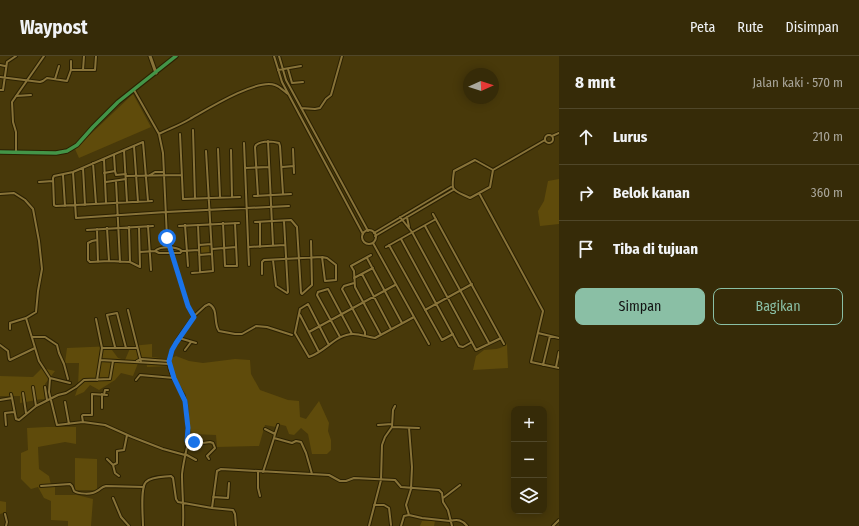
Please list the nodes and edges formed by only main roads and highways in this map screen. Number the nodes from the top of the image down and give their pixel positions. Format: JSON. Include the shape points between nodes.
{"nodes":[{"id":1,"x":176,"y":56,"type":"edge"},
{"id":2,"x":0,"y":152,"type":"edge"}],
"edges":[{"from":1,"to":2,"type":"main road","via":[[101,118],[72,148],[61,153]]}]}
